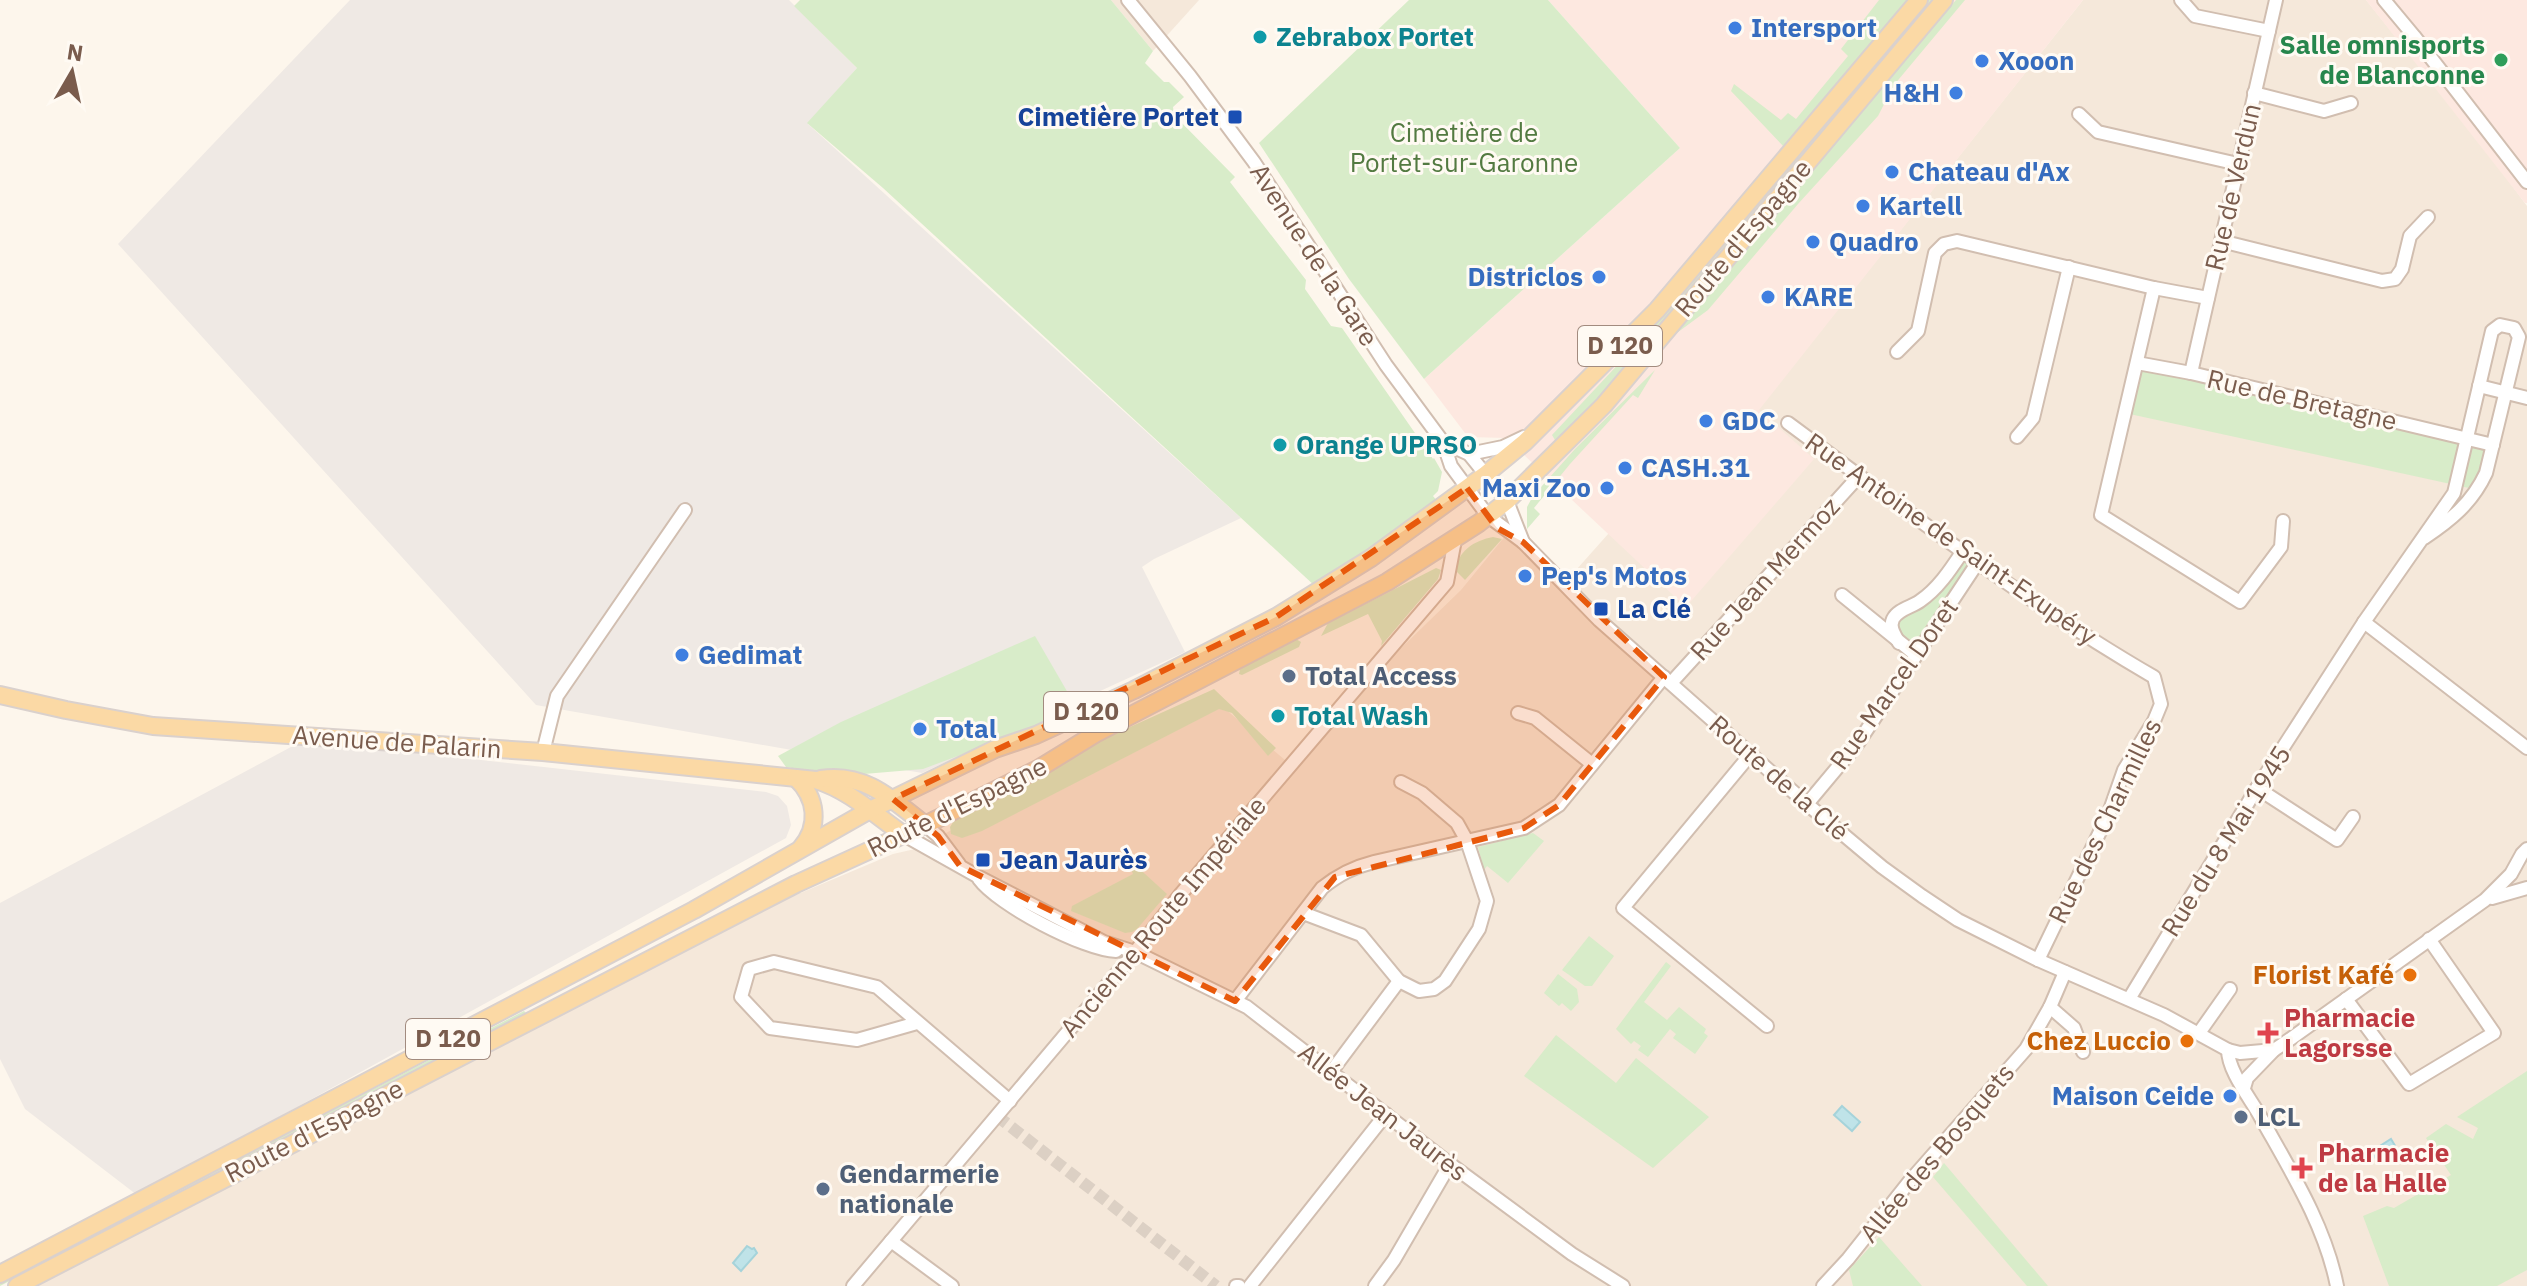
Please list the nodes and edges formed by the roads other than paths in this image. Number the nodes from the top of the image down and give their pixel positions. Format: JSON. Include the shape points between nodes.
{"nodes":[{"id":1,"x":1128,"y":0,"type":"edge"},
{"id":2,"x":1919,"y":0,"type":"edge"},
{"id":3,"x":1944,"y":0,"type":"edge"},
{"id":4,"x":2181,"y":0,"type":"edge"},
{"id":5,"x":2276,"y":0,"type":"edge"},
{"id":6,"x":2386,"y":0,"type":"edge"},
{"id":7,"x":2269,"y":31,"type":"junction"},
{"id":8,"x":2254,"y":93,"type":"junction"},
{"id":9,"x":2351,"y":103,"type":"dead end"},
{"id":10,"x":2079,"y":114,"type":"dead end"},
{"id":11,"x":2238,"y":164,"type":"junction"},
{"id":12,"x":2527,"y":182,"type":"edge"},
{"id":13,"x":2428,"y":217,"type":"dead end"},
{"id":14,"x":2221,"y":241,"type":"junction"},
{"id":15,"x":2069,"y":267,"type":"junction"},
{"id":16,"x":2154,"y":288,"type":"junction"},
{"id":17,"x":2208,"y":298,"type":"junction"},
{"id":18,"x":1897,"y":352,"type":"dead end"},
{"id":19,"x":2137,"y":363,"type":"junction"},
{"id":20,"x":2191,"y":373,"type":"junction"},
{"id":21,"x":2479,"y":386,"type":"junction"},
{"id":22,"x":2506,"y":392,"type":"junction"},
{"id":23,"x":2527,"y":398,"type":"edge"},
{"id":24,"x":1788,"y":423,"type":"dead end"},
{"id":25,"x":1534,"y":433,"type":"junction"},
{"id":26,"x":2017,"y":437,"type":"dead end"},
{"id":27,"x":2467,"y":439,"type":"junction"},
{"id":28,"x":1443,"y":442,"type":"junction"},
{"id":29,"x":2493,"y":445,"type":"junction"},
{"id":30,"x":1469,"y":454,"type":"junction"},
{"id":31,"x":1486,"y":474,"type":"junction"},
{"id":32,"x":1859,"y":476,"type":"junction"},
{"id":33,"x":1467,"y":488,"type":"junction"},
{"id":34,"x":1507,"y":501,"type":"junction"},
{"id":35,"x":685,"y":510,"type":"dead end"},
{"id":36,"x":1484,"y":519,"type":"junction"},
{"id":37,"x":2283,"y":521,"type":"dead end"},
{"id":38,"x":2424,"y":538,"type":"junction"},
{"id":39,"x":1455,"y":540,"type":"junction"},
{"id":40,"x":1523,"y":542,"type":"junction"},
{"id":41,"x":1963,"y":551,"type":"junction"},
{"id":42,"x":1978,"y":562,"type":"junction"},
{"id":43,"x":1842,"y":595,"type":"dead end"},
{"id":44,"x":2364,"y":622,"type":"junction"},
{"id":45,"x":1899,"y":643,"type":"junction"},
{"id":46,"x":2116,"y":654,"type":"joint"},
{"id":47,"x":1916,"y":655,"type":"junction"},
{"id":48,"x":1667,"y":680,"type":"junction"},
{"id":49,"x":0,"y":695,"type":"edge"},
{"id":50,"x":1518,"y":713,"type":"dead end"},
{"id":51,"x":2527,"y":748,"type":"edge"},
{"id":52,"x":543,"y":752,"type":"junction"},
{"id":53,"x":1750,"y":755,"type":"junction"},
{"id":54,"x":1592,"y":764,"type":"junction"},
{"id":55,"x":796,"y":778,"type":"junction"},
{"id":56,"x":816,"y":780,"type":"junction"},
{"id":57,"x":1401,"y":782,"type":"dead end"},
{"id":58,"x":2257,"y":788,"type":"junction"},
{"id":59,"x":893,"y":799,"type":"junction"},
{"id":60,"x":1807,"y":804,"type":"junction"},
{"id":61,"x":868,"y":811,"type":"junction"},
{"id":62,"x":2353,"y":817,"type":"dead end"},
{"id":63,"x":925,"y":825,"type":"junction"},
{"id":64,"x":904,"y":835,"type":"junction"},
{"id":65,"x":1467,"y":841,"type":"junction"},
{"id":66,"x":2527,"y":849,"type":"edge"},
{"id":67,"x":792,"y":855,"type":"junction"},
{"id":68,"x":2518,"y":861,"type":"junction"},
{"id":69,"x":960,"y":866,"type":"junction"},
{"id":70,"x":2527,"y":887,"type":"edge"},
{"id":71,"x":2485,"y":900,"type":"junction"},
{"id":72,"x":1303,"y":913,"type":"junction"},
{"id":73,"x":2429,"y":939,"type":"junction"},
{"id":74,"x":1135,"y":952,"type":"junction"},
{"id":75,"x":2038,"y":960,"type":"junction"},
{"id":76,"x":2065,"y":972,"type":"junction"},
{"id":77,"x":1399,"y":981,"type":"junction"},
{"id":78,"x":2230,"y":989,"type":"dead end"},
{"id":79,"x":2129,"y":999,"type":"junction"},
{"id":80,"x":2346,"y":999,"type":"junction"},
{"id":81,"x":1235,"y":1001,"type":"junction"},
{"id":82,"x":2050,"y":1007,"type":"junction"},
{"id":83,"x":917,"y":1023,"type":"junction"},
{"id":84,"x":1767,"y":1026,"type":"dead end"},
{"id":85,"x":2199,"y":1033,"type":"junction"},
{"id":86,"x":2274,"y":1050,"type":"junction"},
{"id":87,"x":2083,"y":1052,"type":"dead end"},
{"id":88,"x":2234,"y":1052,"type":"junction"},
{"id":89,"x":2255,"y":1070,"type":"junction"},
{"id":90,"x":1331,"y":1072,"type":"junction"},
{"id":91,"x":2244,"y":1088,"type":"junction"},
{"id":92,"x":1010,"y":1101,"type":"junction"},
{"id":93,"x":1386,"y":1114,"type":"junction"},
{"id":94,"x":1450,"y":1164,"type":"junction"},
{"id":95,"x":891,"y":1241,"type":"junction"},
{"id":96,"x":0,"y":1274,"type":"edge"},
{"id":97,"x":17,"y":1286,"type":"edge"},
{"id":98,"x":853,"y":1286,"type":"edge"},
{"id":99,"x":952,"y":1286,"type":"edge"},
{"id":100,"x":1250,"y":1286,"type":"edge"},
{"id":101,"x":1375,"y":1286,"type":"edge"},
{"id":102,"x":1623,"y":1286,"type":"edge"},
{"id":103,"x":1823,"y":1286,"type":"edge"},
{"id":104,"x":2337,"y":1286,"type":"edge"}],
"edges":[{"from":1,"to":28,"type":"street","name":"Avenue de la Gare","via":[[1254,162],[1386,365]]},
{"from":2,"to":25,"type":"main road","name":"Route d'Espagne","number":"D 120","via":[[1657,310]]},
{"from":3,"to":34,"type":"main road","name":"Route d'Espagne","number":"D 120","via":[[1604,405]]},
{"from":4,"to":7,"type":"street","via":[[2195,16]]},
{"from":5,"to":7,"type":"street","name":"Rue de Verdun"},
{"from":6,"to":12,"type":"street"},
{"from":7,"to":8,"type":"street","name":"Rue de Verdun"},
{"from":8,"to":9,"type":"street","via":[[2324,111]]},
{"from":8,"to":11,"type":"street","name":"Rue de Verdun"},
{"from":10,"to":11,"type":"street","via":[[2098,132]]},
{"from":11,"to":14,"type":"street","name":"Rue de Verdun"},
{"from":13,"to":14,"type":"street","via":[[2410,236],[2395,279],[2382,281]]},
{"from":14,"to":17,"type":"street","name":"Rue de Verdun"},
{"from":15,"to":16,"type":"street"},
{"from":15,"to":18,"type":"street","via":[[1957,241],[1944,244],[1935,253],[1918,331]]},
{"from":15,"to":26,"type":"street","via":[[2033,418]]},
{"from":16,"to":17,"type":"street"},
{"from":16,"to":19,"type":"street"},
{"from":17,"to":20,"type":"street","name":"Rue de Verdun"},
{"from":19,"to":20,"type":"street","name":"Rue de Bretagne"},
{"from":19,"to":37,"type":"street","via":[[2101,515],[2240,602],[2281,547]]},
{"from":20,"to":27,"type":"street","name":"Rue de Bretagne"},
{"from":21,"to":22,"type":"street"},
{"from":21,"to":22,"type":"street","via":[[2492,331],[2500,325],[2514,328],[2519,337]]},
{"from":21,"to":27,"type":"street"},
{"from":22,"to":23,"type":"street"},
{"from":22,"to":29,"type":"street"},
{"from":24,"to":32,"type":"street","name":"Rue Antoine de Saint-Exupéry"},
{"from":25,"to":30,"type":"street","name":"Route d'Espagne"},
{"from":25,"to":31,"type":"main road","name":"Route d'Espagne","number":"D 120"},
{"from":27,"to":29,"type":"street","name":"Rue de Bretagne"},
{"from":27,"to":38,"type":"street","name":"Rue du 8 Mai 1945","via":[[2454,493]]},
{"from":28,"to":30,"type":"street","name":"Avenue de la Gare"},
{"from":28,"to":33,"type":"street","via":[[1451,466]]},
{"from":29,"to":38,"type":"street","via":[[2478,490],[2463,509]]},
{"from":30,"to":31,"type":"street","name":"Avenue de la Gare"},
{"from":31,"to":33,"type":"main road","name":"Route d'Espagne","number":"D 120"},
{"from":31,"to":34,"type":"street","name":"Avenue de la Gare"},
{"from":32,"to":41,"type":"street","name":"Rue Antoine de Saint-Exupéry"},
{"from":32,"to":48,"type":"street","name":"Rue Jean Mermoz"},
{"from":33,"to":36,"type":"street"},
{"from":33,"to":59,"type":"main road","name":"Route d'Espagne","number":"D 120","via":[[1371,558],[1276,617],[1134,690]]},
{"from":34,"to":36,"type":"main road","name":"Route d'Espagne","number":"D 120"},
{"from":34,"to":40,"type":"street","name":"Route de la Clé"},
{"from":35,"to":52,"type":"street","via":[[557,696]]},
{"from":36,"to":39,"type":"main road","name":"Route d'Espagne","number":"D 120"},
{"from":36,"to":40,"type":"street","name":"Route de la Clé"},
{"from":38,"to":44,"type":"street","name":"Rue du 8 Mai 1945"},
{"from":39,"to":63,"type":"main road","name":"Route d'Espagne","number":"D 120","via":[[1387,582]]},
{"from":39,"to":74,"type":"street","name":"Ancienne Route Impériale","via":[[1447,582]]},
{"from":40,"to":48,"type":"street","name":"Route de la Clé"},
{"from":41,"to":42,"type":"street","name":"Rue Antoine de Saint-Exupéry"},
{"from":41,"to":45,"type":"street","via":[[1925,598],[1892,621]]},
{"from":42,"to":46,"type":"street","name":"Rue Antoine de Saint-Exupéry"},
{"from":42,"to":47,"type":"street","name":"Rue Marcel Doret"},
{"from":43,"to":45,"type":"street"},
{"from":44,"to":51,"type":"street"},
{"from":44,"to":58,"type":"street","name":"Rue du 8 Mai 1945"},
{"from":45,"to":47,"type":"street"},
{"from":46,"to":75,"type":"street","name":"Rue des Charmilles","via":[[2154,677],[2161,704],[2124,770],[2109,813]]},
{"from":47,"to":60,"type":"street","name":"Rue Marcel Doret","via":[[1858,743]]},
{"from":48,"to":53,"type":"street","name":"Route de la Clé"},
{"from":48,"to":54,"type":"street","name":"Rue Jean Mermoz"},
{"from":49,"to":52,"type":"main road","name":"Avenue de Palarin","via":[[153,726]]},
{"from":50,"to":54,"type":"street","via":[[1535,718]]},
{"from":52,"to":55,"type":"main road","name":"Avenue de Palarin"},
{"from":53,"to":60,"type":"street","name":"Route de la Clé"},
{"from":53,"to":84,"type":"street","via":[[1623,908]]},
{"from":54,"to":65,"type":"street","name":"Rue Jean Mermoz","via":[[1559,805],[1524,828]]},
{"from":55,"to":56,"type":"main road","name":"Avenue de Palarin"},
{"from":55,"to":67,"type":"main road","via":[[807,791],[814,815],[806,842]]},
{"from":56,"to":59,"type":"main road","name":"Avenue de Palarin","via":[[859,781]]},
{"from":56,"to":61,"type":"main road","name":"Avenue de Palarin","via":[[848,794]]},
{"from":57,"to":65,"type":"street","via":[[1457,823]]},
{"from":58,"to":62,"type":"street","via":[[2337,840]]},
{"from":58,"to":79,"type":"street","name":"Rue du 8 Mai 1945"},
{"from":59,"to":61,"type":"main road","name":"Route d'Espagne","number":"D 120"},
{"from":59,"to":63,"type":"main road","name":"Avenue de Palarin"},
{"from":60,"to":75,"type":"street","name":"Route de la Clé","via":[[1922,896]]},
{"from":61,"to":64,"type":"main road","name":"Avenue de Palarin"},
{"from":61,"to":67,"type":"main road","name":"Route d'Espagne","number":"D 120"},
{"from":63,"to":64,"type":"main road","name":"Route d'Espagne","number":"D 120"},
{"from":63,"to":69,"type":"street","name":"Allée Jean Jaurès"},
{"from":64,"to":69,"type":"street","name":"Allée Jean Jaurès"},
{"from":64,"to":97,"type":"main road","name":"Route d'Espagne","number":"D 120","via":[[782,891]]},
{"from":65,"to":72,"type":"street","name":"Rue Jean Mermoz","via":[[1353,868],[1322,888]]},
{"from":65,"to":77,"type":"street","via":[[1487,901],[1479,929],[1434,989],[1419,991]]},
{"from":66,"to":68,"type":"street"},
{"from":67,"to":96,"type":"main road","name":"Route d'Espagne","number":"D 120"},
{"from":68,"to":70,"type":"street"},
{"from":68,"to":71,"type":"street"},
{"from":69,"to":74,"type":"street","name":"Allée Jean Jaurès","via":[[1104,942]]},
{"from":70,"to":71,"type":"street"},
{"from":71,"to":73,"type":"street"},
{"from":72,"to":77,"type":"street","via":[[1361,935]]},
{"from":72,"to":81,"type":"street","name":"Rue Jean Mermoz"},
{"from":73,"to":80,"type":"street"},
{"from":73,"to":80,"type":"street","via":[[2494,1033],[2409,1084]]},
{"from":74,"to":81,"type":"street","name":"Allée Jean Jaurès"},
{"from":74,"to":92,"type":"street","name":"Ancienne Route Impériale"},
{"from":75,"to":76,"type":"street","name":"Route de la Clé"},
{"from":76,"to":79,"type":"street","name":"Route de la Clé"},
{"from":76,"to":82,"type":"street","name":"Allée des Bosquets"},
{"from":77,"to":90,"type":"street"},
{"from":78,"to":85,"type":"street"},
{"from":79,"to":85,"type":"street","name":"Route de la Clé"},
{"from":80,"to":86,"type":"street"},
{"from":81,"to":90,"type":"street","name":"Allée Jean Jaurès"},
{"from":82,"to":87,"type":"street","via":[[2074,1028]]},
{"from":82,"to":103,"type":"street","name":"Allée des Bosquets","via":[[2026,1049]]},
{"from":83,"to":83,"type":"street","via":[[877,987],[774,962],[749,969],[741,997],[770,1028],[857,1040]]},
{"from":83,"to":92,"type":"street"},
{"from":85,"to":88,"type":"street","name":"Route de la Clé"},
{"from":86,"to":88,"type":"street"},
{"from":86,"to":89,"type":"street"},
{"from":88,"to":89,"type":"street","name":"Route de la Clé"},
{"from":88,"to":91,"type":"street","via":[[2229,1066]]},
{"from":89,"to":91,"type":"street"},
{"from":90,"to":93,"type":"street","name":"Allée Jean Jaurès"},
{"from":91,"to":104,"type":"street","via":[[2310,1210]]},
{"from":92,"to":95,"type":"street","name":"Ancienne Route Impériale"},
{"from":93,"to":94,"type":"street","name":"Allée Jean Jaurès"},
{"from":93,"to":100,"type":"street"},
{"from":94,"to":101,"type":"street"},
{"from":94,"to":102,"type":"street","name":"Allée Jean Jaurès"},
{"from":95,"to":98,"type":"street","name":"Ancienne Route Impériale"},
{"from":95,"to":99,"type":"street"}]}
